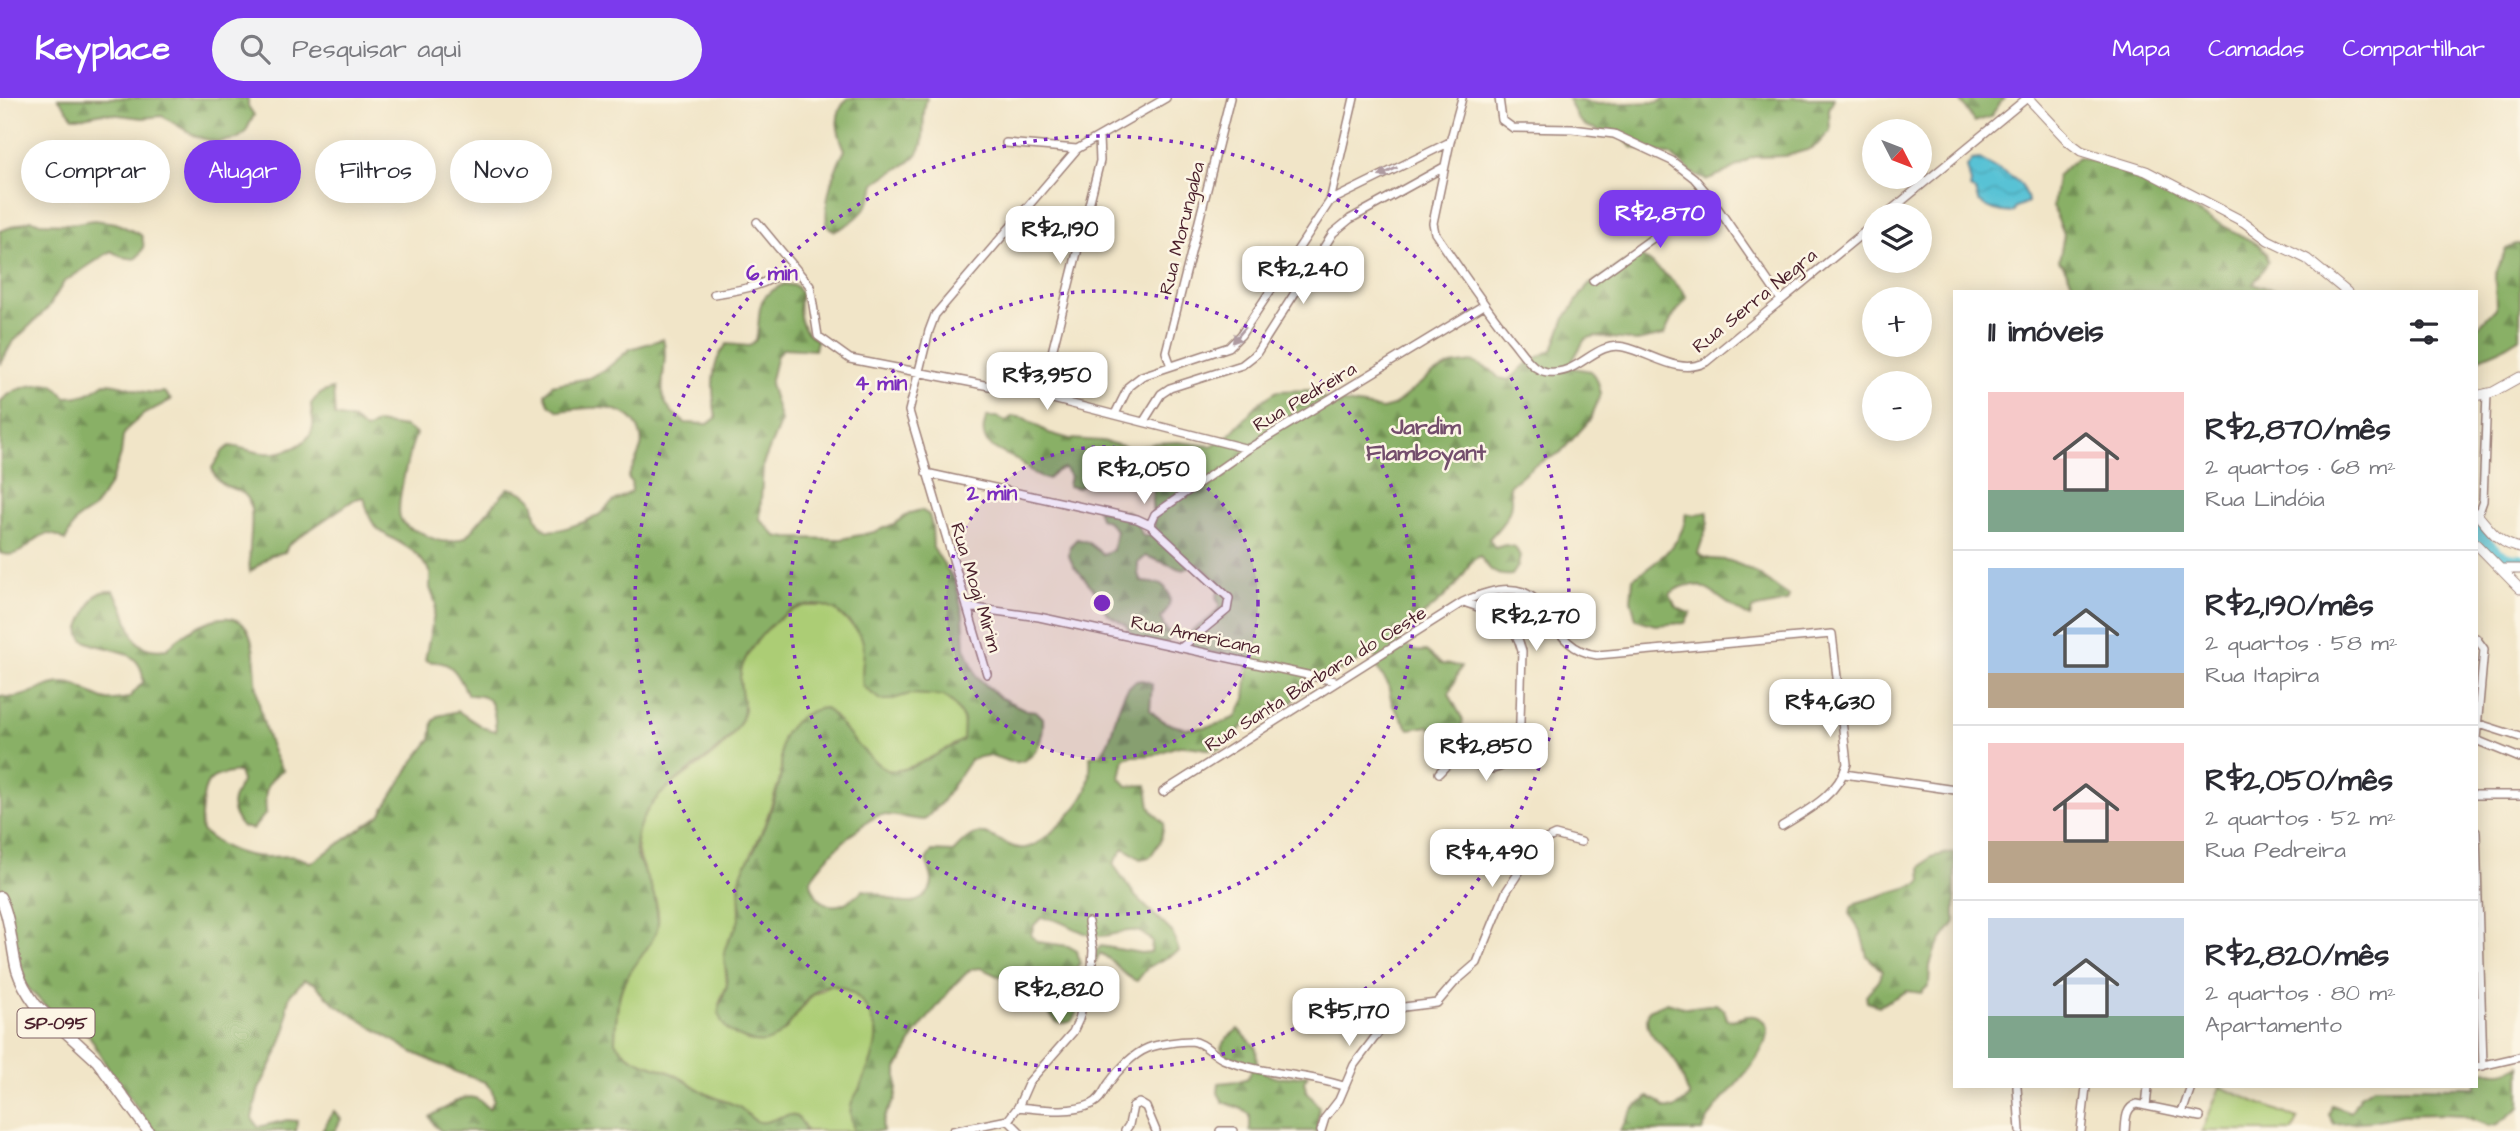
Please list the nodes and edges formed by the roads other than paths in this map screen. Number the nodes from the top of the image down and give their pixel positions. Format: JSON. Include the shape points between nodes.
{"nodes":[{"id":1,"x":1166,"y":98,"type":"edge"},
{"id":2,"x":1230,"y":98,"type":"edge"},
{"id":3,"x":1354,"y":98,"type":"edge"},
{"id":4,"x":1462,"y":98,"type":"edge"},
{"id":5,"x":1499,"y":98,"type":"edge"},
{"id":6,"x":2028,"y":98,"type":"edge"},
{"id":7,"x":1099,"y":137,"type":"junction"},
{"id":8,"x":1450,"y":142,"type":"junction"},
{"id":9,"x":1006,"y":143,"type":"dead end"},
{"id":10,"x":1077,"y":149,"type":"junction"},
{"id":11,"x":1444,"y":167,"type":"junction"},
{"id":12,"x":1710,"y":197,"type":"junction"},
{"id":13,"x":1330,"y":201,"type":"junction"},
{"id":14,"x":1900,"y":203,"type":"edge"},
{"id":15,"x":757,"y":222,"type":"dead end"},
{"id":16,"x":1862,"y":234,"type":"edge"},
{"id":17,"x":793,"y":266,"type":"junction"},
{"id":18,"x":1593,"y":281,"type":"dead end"},
{"id":19,"x":2345,"y":290,"type":"edge"},
{"id":20,"x":714,"y":294,"type":"dead end"},
{"id":21,"x":1781,"y":300,"type":"junction"},
{"id":22,"x":1484,"y":305,"type":"junction"},
{"id":23,"x":1171,"y":366,"type":"junction"},
{"id":24,"x":919,"y":373,"type":"junction"},
{"id":25,"x":2520,"y":377,"type":"edge"},
{"id":26,"x":2487,"y":393,"type":"junction"},
{"id":27,"x":2478,"y":395,"type":"edge"},
{"id":28,"x":1041,"y":396,"type":"junction"},
{"id":29,"x":1115,"y":414,"type":"junction"},
{"id":30,"x":1144,"y":421,"type":"junction"},
{"id":31,"x":1248,"y":449,"type":"junction"},
{"id":32,"x":926,"y":473,"type":"junction"},
{"id":33,"x":2478,"y":512,"type":"edge"},
{"id":34,"x":2478,"y":515,"type":"edge"},
{"id":35,"x":1150,"y":525,"type":"junction"},
{"id":36,"x":2520,"y":548,"type":"edge"},
{"id":37,"x":2478,"y":551,"type":"edge"},
{"id":38,"x":2502,"y":569,"type":"junction"},
{"id":39,"x":2520,"y":569,"type":"edge"},
{"id":40,"x":2520,"y":589,"type":"edge"},
{"id":41,"x":1463,"y":602,"type":"junction"},
{"id":42,"x":967,"y":607,"type":"junction"},
{"id":43,"x":2478,"y":641,"type":"edge"},
{"id":44,"x":1182,"y":647,"type":"junction"},
{"id":45,"x":987,"y":674,"type":"dead end"},
{"id":46,"x":1335,"y":681,"type":"junction"},
{"id":47,"x":2478,"y":712,"type":"edge"},
{"id":48,"x":2478,"y":723,"type":"edge"},
{"id":49,"x":2520,"y":737,"type":"edge"},
{"id":50,"x":2478,"y":740,"type":"edge"},
{"id":51,"x":2520,"y":758,"type":"edge"},
{"id":52,"x":1439,"y":773,"type":"dead end"},
{"id":53,"x":1843,"y":774,"type":"junction"},
{"id":54,"x":1953,"y":790,"type":"edge"},
{"id":55,"x":1163,"y":792,"type":"dead end"},
{"id":56,"x":2520,"y":795,"type":"edge"},
{"id":57,"x":2478,"y":796,"type":"edge"},
{"id":58,"x":1782,"y":826,"type":"dead end"},
{"id":59,"x":1581,"y":842,"type":"dead end"},
{"id":60,"x":0,"y":897,"type":"edge"},
{"id":61,"x":1088,"y":922,"type":"dead end"},
{"id":62,"x":2478,"y":962,"type":"edge"},
{"id":63,"x":2479,"y":999,"type":"edge"},
{"id":64,"x":2520,"y":1057,"type":"edge"},
{"id":65,"x":2480,"y":1067,"type":"edge"},
{"id":66,"x":1343,"y":1086,"type":"junction"},
{"id":67,"x":2017,"y":1088,"type":"edge"},
{"id":68,"x":2087,"y":1088,"type":"edge"},
{"id":69,"x":2148,"y":1088,"type":"edge"},
{"id":70,"x":2191,"y":1088,"type":"edge"},
{"id":71,"x":2146,"y":1106,"type":"junction"},
{"id":72,"x":1018,"y":1107,"type":"junction"},
{"id":73,"x":2182,"y":1113,"type":"junction"},
{"id":74,"x":2200,"y":1117,"type":"dead end"},
{"id":75,"x":1008,"y":1120,"type":"junction"},
{"id":76,"x":148,"y":1131,"type":"edge"},
{"id":77,"x":953,"y":1131,"type":"edge"},
{"id":78,"x":1019,"y":1131,"type":"edge"},
{"id":79,"x":1125,"y":1131,"type":"edge"},
{"id":80,"x":1156,"y":1131,"type":"edge"},
{"id":81,"x":1220,"y":1131,"type":"edge"},
{"id":82,"x":1233,"y":1131,"type":"edge"},
{"id":83,"x":1321,"y":1131,"type":"edge"},
{"id":84,"x":2020,"y":1131,"type":"edge"},
{"id":85,"x":2081,"y":1131,"type":"edge"},
{"id":86,"x":2125,"y":1131,"type":"edge"}],
"edges":[{"from":1,"to":7,"type":"street","name":"Rua Mogi Mirim"},
{"from":2,"to":23,"type":"street","name":"Rua Morungaba","via":[[1166,352]]},
{"from":3,"to":13,"type":"street"},
{"from":4,"to":8,"type":"street","name":"Rua Serra Negra"},
{"from":5,"to":12,"type":"street","via":[[1503,120],[1513,128],[1615,134],[1672,161]]},
{"from":6,"to":14,"type":"street"},
{"from":6,"to":19,"type":"street","via":[[2081,150],[2146,171],[2244,222],[2307,259]]},
{"from":7,"to":10,"type":"street","name":"Rua Mogi Mirim"},
{"from":7,"to":28,"type":"street","via":[[1101,161]]},
{"from":8,"to":11,"type":"street","name":"Rua Serra Negra"},
{"from":8,"to":13,"type":"street","one_way":true},
{"from":9,"to":10,"type":"street"},
{"from":10,"to":24,"type":"street","name":"Rua Mogi Mirim","via":[[935,315]]},
{"from":11,"to":22,"type":"street","name":"Rua Serra Negra","via":[[1435,233]]},
{"from":11,"to":30,"type":"street","via":[[1333,233],[1256,354],[1242,365],[1170,388]]},
{"from":12,"to":18,"type":"street"},
{"from":12,"to":21,"type":"street"},
{"from":13,"to":23,"type":"street","one_way":true,"via":[[1230,347]]},
{"from":15,"to":17,"type":"street"},
{"from":16,"to":21,"type":"street","name":"Rua Serra Negra"},
{"from":17,"to":20,"type":"street","via":[[750,289]]},
{"from":17,"to":24,"type":"street","via":[[810,286],[818,336],[850,359]]},
{"from":21,"to":22,"type":"street","name":"Rua Serra Negra","via":[[1697,366],[1679,366],[1612,346],[1553,373],[1535,366]]},
{"from":22,"to":31,"type":"street","name":"Rua Pedreira"},
{"from":23,"to":29,"type":"street","via":[[1129,386]]},
{"from":24,"to":28,"type":"street"},
{"from":24,"to":32,"type":"street","name":"Rua Mogi Mirim","via":[[909,411]]},
{"from":25,"to":26,"type":"street"},
{"from":26,"to":27,"type":"street"},
{"from":26,"to":33,"type":"street","via":[[2483,501]]},
{"from":28,"to":29,"type":"street"},
{"from":29,"to":30,"type":"street"},
{"from":30,"to":31,"type":"street"},
{"from":31,"to":35,"type":"street","name":"Rua Pedreira","via":[[1155,514]]},
{"from":32,"to":35,"type":"street"},
{"from":32,"to":42,"type":"street","name":"Rua Mogi Mirim"},
{"from":34,"to":36,"type":"street","via":[[2498,540]]},
{"from":35,"to":44,"type":"street","via":[[1229,598],[1227,610]]},
{"from":37,"to":38,"type":"street"},
{"from":38,"to":39,"type":"street"},
{"from":38,"to":40,"type":"street"},
{"from":41,"to":46,"type":"street","name":"Rua Santa Bárbara do Oeste"},
{"from":41,"to":52,"type":"street","via":[[1500,615],[1518,637],[1522,651],[1519,755],[1509,765],[1484,769],[1462,749]]},
{"from":41,"to":53,"type":"street","name":"Rua Santa Bárbara do Oeste","via":[[1510,588],[1523,591],[1548,612],[1571,645],[1582,653],[1597,655],[1832,634],[1847,764]]},
{"from":42,"to":44,"type":"street","name":"Rua Americana"},
{"from":42,"to":45,"type":"street","name":"Rua Mogi Mirim"},
{"from":43,"to":47,"type":"street","via":[[2484,649]]},
{"from":44,"to":46,"type":"street","name":"Rua Americana"},
{"from":46,"to":55,"type":"street","name":"Rua Santa Bárbara do Oeste"},
{"from":48,"to":49,"type":"street"},
{"from":50,"to":51,"type":"street"},
{"from":53,"to":54,"type":"street"},
{"from":53,"to":58,"type":"street","via":[[1833,790]]},
{"from":56,"to":57,"type":"street"},
{"from":59,"to":66,"type":"street","via":[[1555,835],[1538,843],[1501,902],[1477,963],[1437,1003],[1404,1007],[1391,1016]]},
{"from":60,"to":76,"type":"main road","number":"SP-095","via":[[17,969],[29,995],[97,1061]]},
{"from":61,"to":72,"type":"street","via":[[1092,968],[1079,1019],[1029,1082]]},
{"from":62,"to":63,"type":"street"},
{"from":63,"to":65,"type":"street"},
{"from":64,"to":65,"type":"street"},
{"from":66,"to":72,"type":"street","via":[[1222,1059],[1191,1041],[1149,1047],[1126,1063],[1093,1103],[1058,1110]]},
{"from":66,"to":83,"type":"street"},
{"from":67,"to":84,"type":"street"},
{"from":68,"to":85,"type":"street"},
{"from":69,"to":71,"type":"street"},
{"from":70,"to":73,"type":"street"},
{"from":71,"to":73,"type":"street"},
{"from":71,"to":86,"type":"street","via":[[2131,1106]]},
{"from":72,"to":75,"type":"street"},
{"from":73,"to":74,"type":"street"},
{"from":75,"to":77,"type":"street"},
{"from":75,"to":78,"type":"street"},
{"from":79,"to":80,"type":"street","via":[[1133,1106],[1139,1104],[1146,1107]]},
{"from":81,"to":82,"type":"street"}]}
